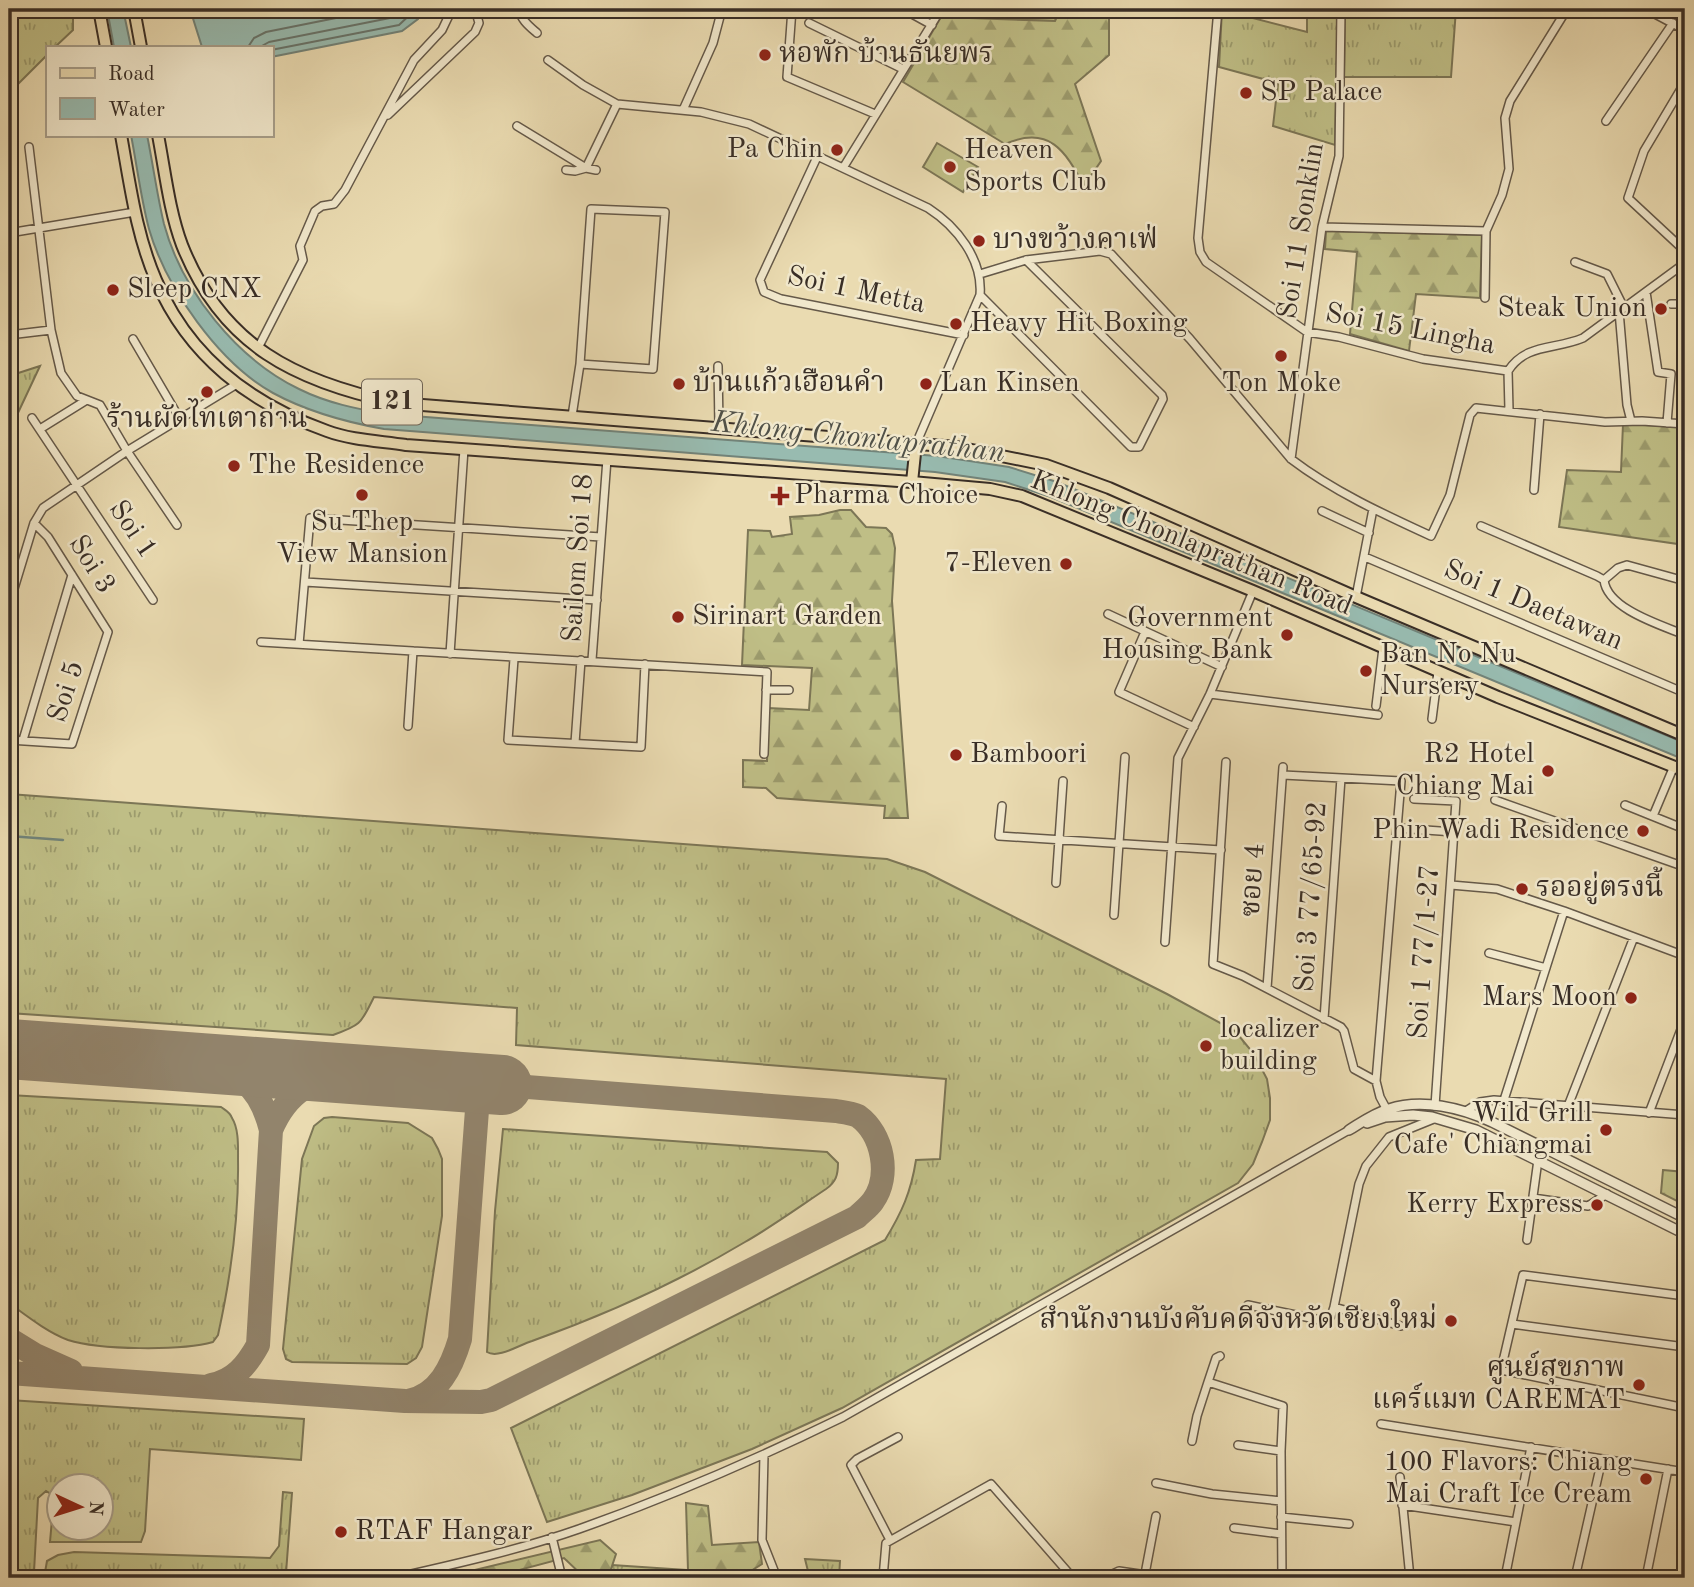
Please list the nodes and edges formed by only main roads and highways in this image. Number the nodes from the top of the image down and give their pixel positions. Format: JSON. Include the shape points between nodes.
{"nodes":[{"id":1,"x":99,"y":9,"type":"edge"},
{"id":2,"x":134,"y":9,"type":"edge"},
{"id":3,"x":106,"y":46,"type":"edge"},
{"id":4,"x":141,"y":46,"type":"edge"},
{"id":5,"x":121,"y":136,"type":"edge"},
{"id":6,"x":158,"y":136,"type":"edge"},
{"id":7,"x":916,"y":447,"type":"junction"},
{"id":8,"x":913,"y":477,"type":"junction"},
{"id":9,"x":1685,"y":736,"type":"edge"},
{"id":10,"x":1680,"y":769,"type":"edge"}],
"edges":[{"from":1,"to":3,"type":"main road"},
{"from":2,"to":4,"type":"main road"},
{"from":5,"to":8,"type":"main road","name":"Khlong Chonlaprathan Road","number":"121","via":[[135,212],[156,280],[171,309],[200,349],[237,384],[329,432],[406,445]]},
{"from":6,"to":7,"type":"main road","name":"Khlong Chonlaprathan Road","number":"121","via":[[173,217],[194,271],[212,300],[258,348],[309,378],[397,402]]},
{"from":7,"to":8,"type":"main road"},
{"from":7,"to":9,"type":"main road","name":"Khlong Chonlaprathan Road","number":"121","via":[[983,451],[1073,474]]},
{"from":8,"to":10,"type":"main road","name":"Khlong Chonlaprathan Road","number":"121","via":[[1022,496]]}]}
